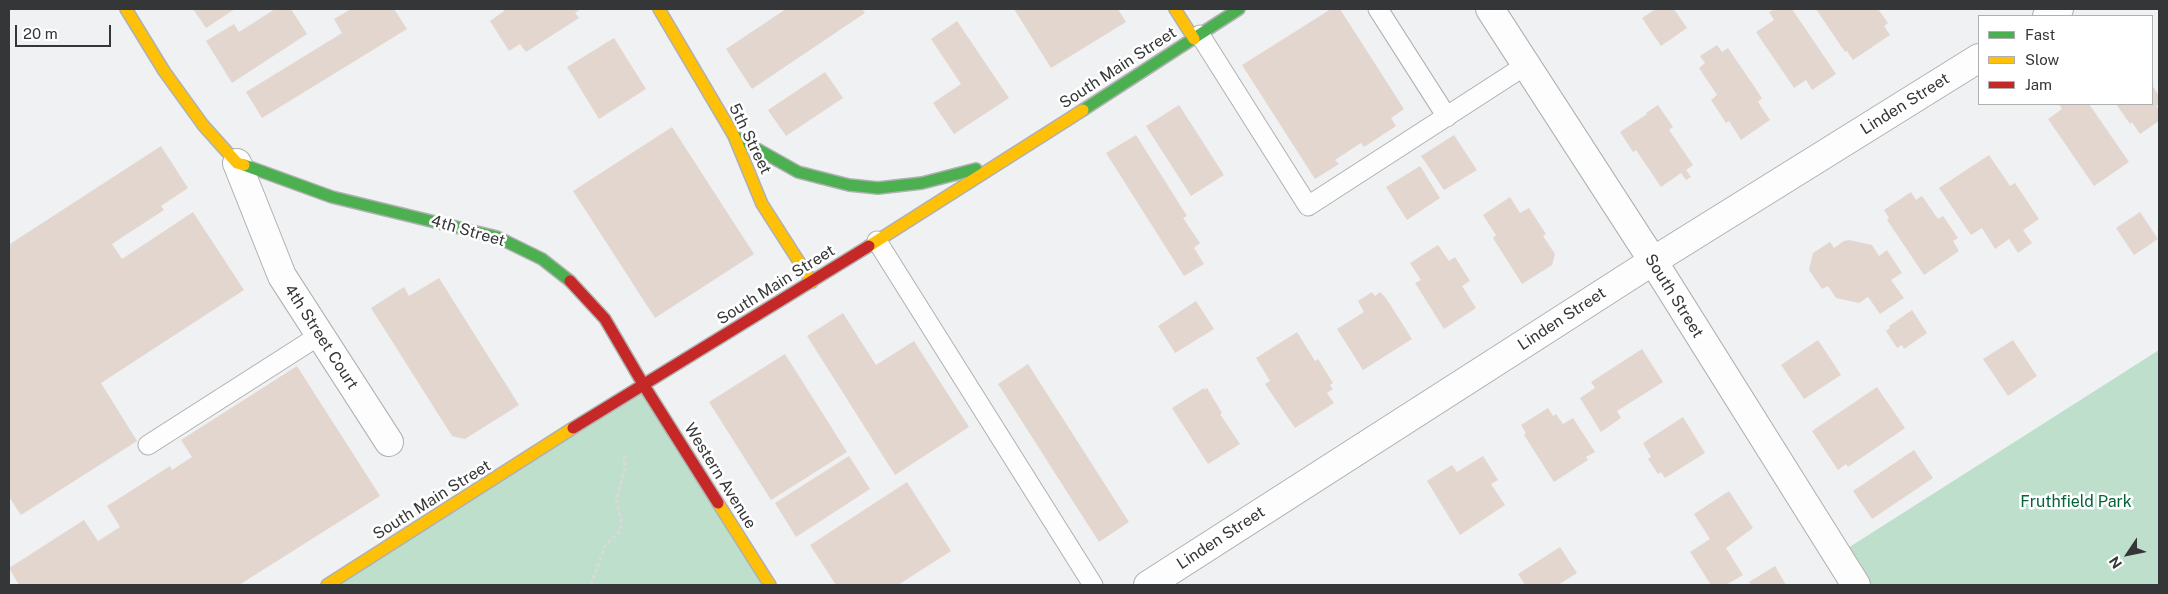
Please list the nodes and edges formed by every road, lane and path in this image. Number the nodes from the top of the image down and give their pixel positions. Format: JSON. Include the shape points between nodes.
{"nodes":[{"id":1,"x":126,"y":9,"type":"edge"},
{"id":2,"x":659,"y":9,"type":"edge"},
{"id":3,"x":1175,"y":9,"type":"edge"},
{"id":4,"x":1239,"y":9,"type":"edge"},
{"id":5,"x":1378,"y":9,"type":"edge"},
{"id":6,"x":1490,"y":9,"type":"edge"},
{"id":7,"x":1197,"y":37,"type":"junction"},
{"id":8,"x":1978,"y":59,"type":"edge"},
{"id":9,"x":1526,"y":65,"type":"junction"},
{"id":10,"x":1447,"y":118,"type":"junction"},
{"id":11,"x":734,"y":136,"type":"junction"},
{"id":12,"x":237,"y":163,"type":"junction"},
{"id":13,"x":1001,"y":163,"type":"junction"},
{"id":14,"x":262,"y":228,"type":"joint"},
{"id":15,"x":876,"y":241,"type":"junction"},
{"id":16,"x":1653,"y":261,"type":"junction"},
{"id":17,"x":812,"y":282,"type":"junction"},
{"id":18,"x":320,"y":335,"type":"junction"},
{"id":19,"x":643,"y":384,"type":"junction"},
{"id":20,"x":389,"y":442,"type":"dead end"},
{"id":21,"x":148,"y":445,"type":"dead end"},
{"id":22,"x":624,"y":453,"type":"dead end"},
{"id":23,"x":328,"y":585,"type":"edge"},
{"id":24,"x":591,"y":585,"type":"edge"},
{"id":25,"x":770,"y":585,"type":"edge"},
{"id":26,"x":1093,"y":585,"type":"edge"},
{"id":27,"x":1148,"y":585,"type":"edge"},
{"id":28,"x":1856,"y":585,"type":"edge"}],
"edges":[{"from":1,"to":12,"type":"main road","name":"4th Street","via":[[203,125]]},
{"from":2,"to":11,"type":"main road","name":"5th Street"},
{"from":3,"to":7,"type":"main road"},
{"from":4,"to":7,"type":"main road","name":"South Main Street"},
{"from":5,"to":10,"type":"lane"},
{"from":6,"to":9,"type":"street","name":"South Street"},
{"from":7,"to":10,"type":"lane","via":[[1308,206]]},
{"from":7,"to":13,"type":"main road","name":"South Main Street"},
{"from":8,"to":16,"type":"street","name":"Linden Street"},
{"from":9,"to":10,"type":"lane"},
{"from":9,"to":16,"type":"street","name":"South Street"},
{"from":11,"to":13,"type":"main road","via":[[798,172],[849,185],[878,188],[922,184]]},
{"from":11,"to":17,"type":"main road","name":"5th Street","via":[[762,204]]},
{"from":12,"to":14,"type":"street","name":"4th Street"},
{"from":12,"to":19,"type":"main road","name":"4th Street","via":[[332,197],[497,237],[542,259],[575,285],[605,319]]},
{"from":13,"to":15,"type":"main road","name":"South Main Street"},
{"from":14,"to":18,"type":"street","name":"4th Street Court","via":[[282,276]]},
{"from":15,"to":17,"type":"main road","name":"South Main Street"},
{"from":15,"to":26,"type":"lane"},
{"from":16,"to":27,"type":"street","name":"Linden Street"},
{"from":16,"to":28,"type":"street","name":"South Street"},
{"from":17,"to":19,"type":"main road","name":"South Main Street"},
{"from":18,"to":20,"type":"street","name":"4th Street Court"},
{"from":18,"to":21,"type":"lane"},
{"from":19,"to":23,"type":"main road","name":"South Main Street"},
{"from":19,"to":25,"type":"main road","name":"Western Avenue"},
{"from":22,"to":24,"type":"path","via":[[625,469],[616,500],[622,523],[619,532],[605,546]]}]}
